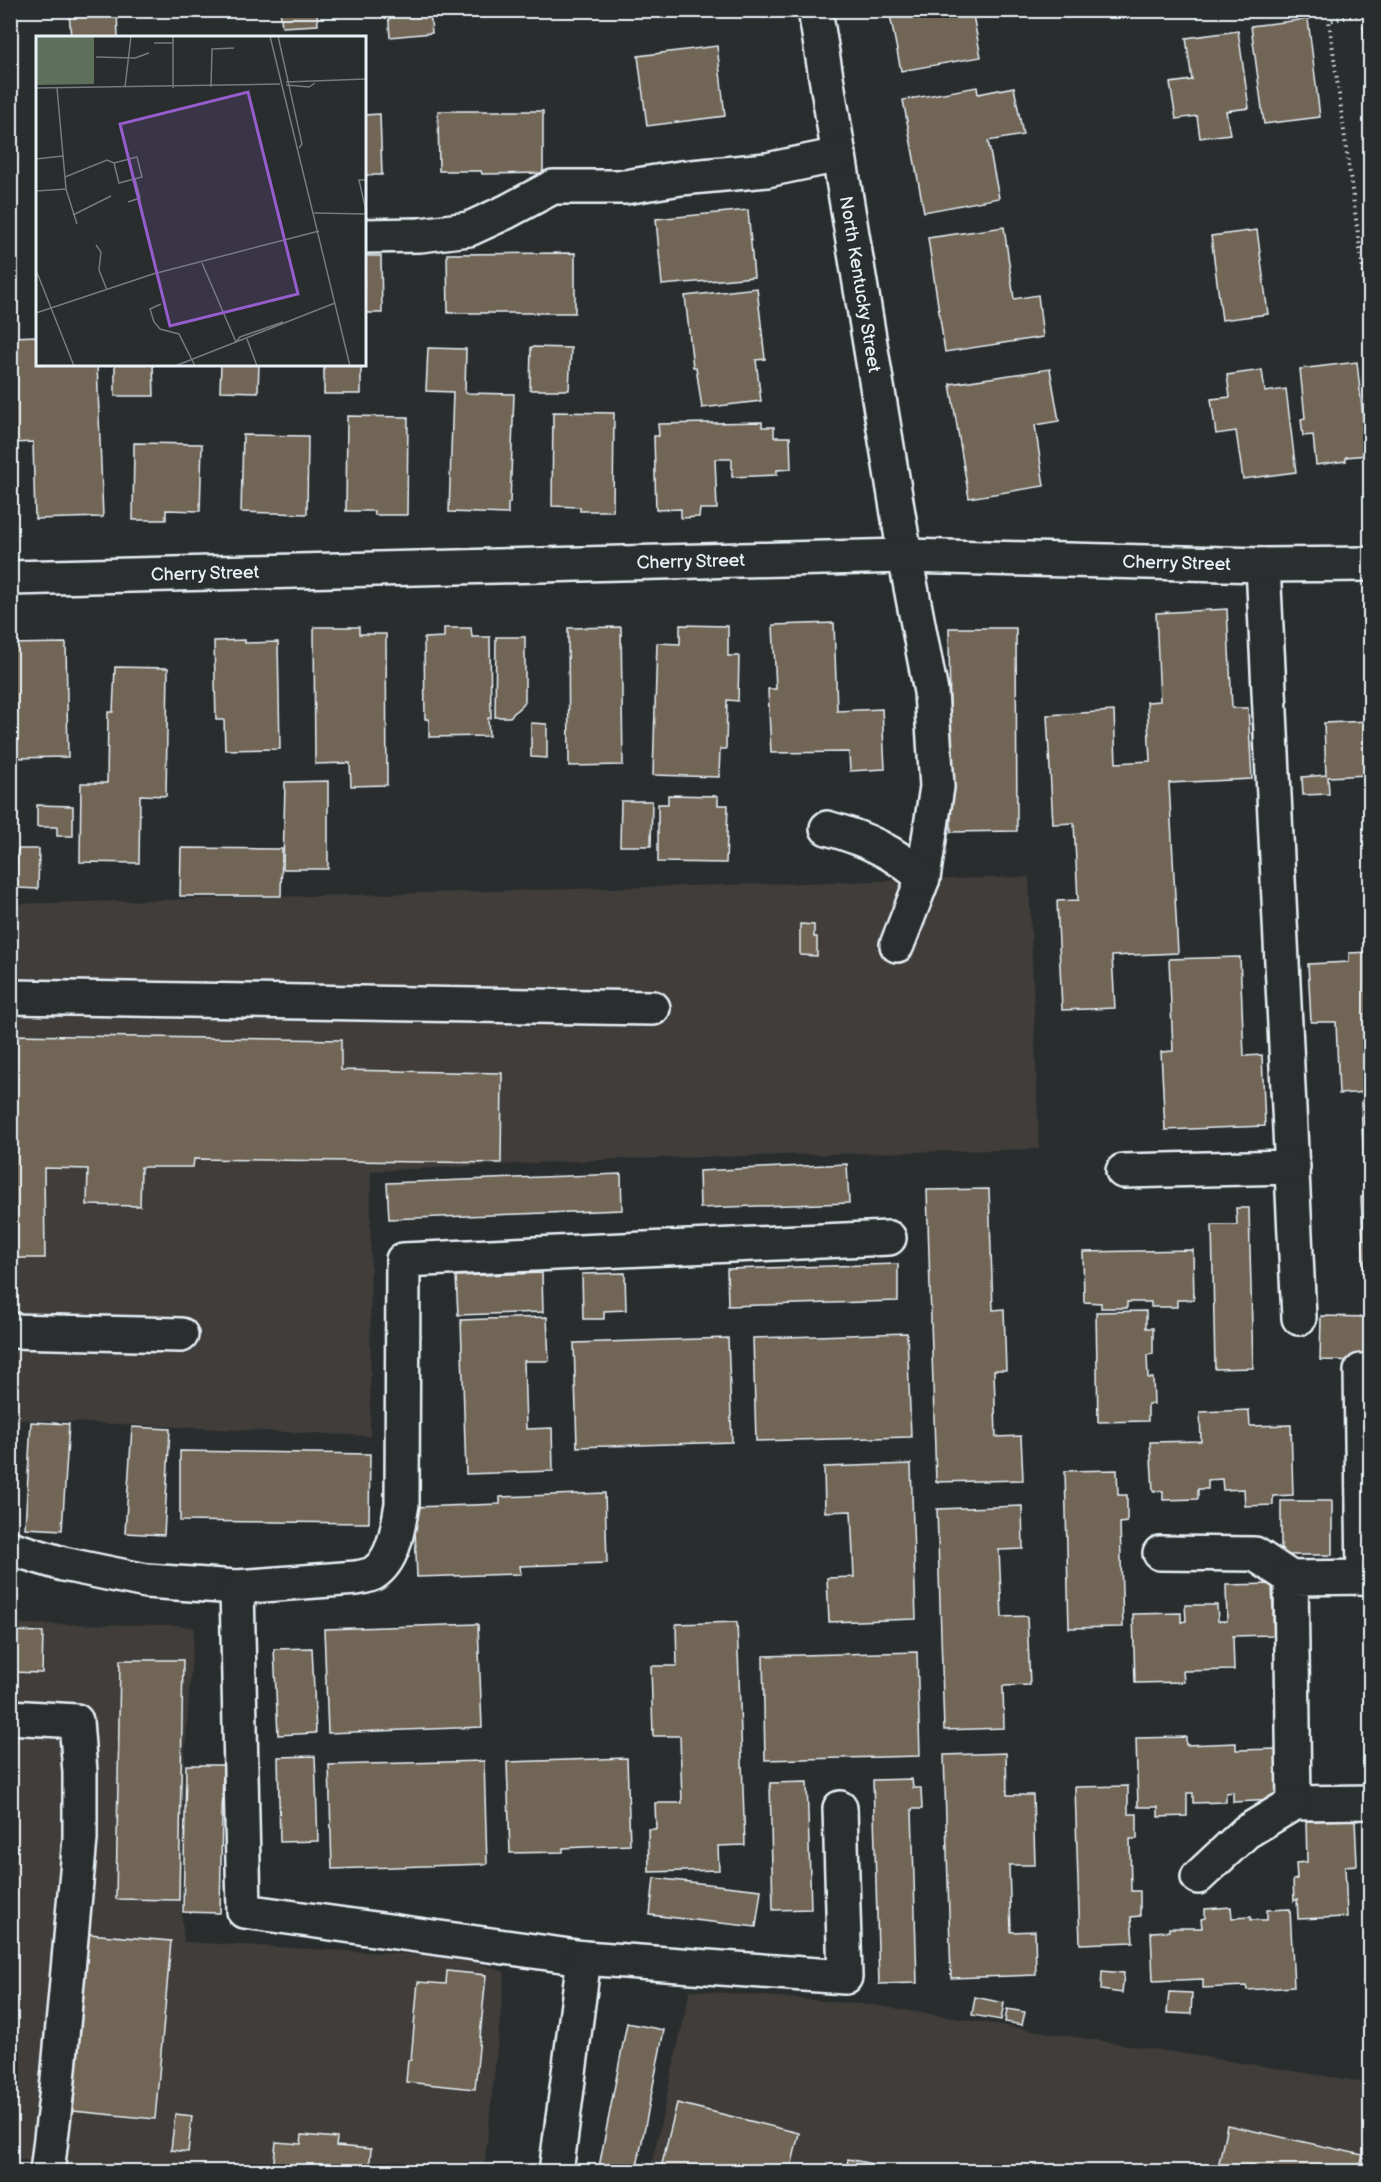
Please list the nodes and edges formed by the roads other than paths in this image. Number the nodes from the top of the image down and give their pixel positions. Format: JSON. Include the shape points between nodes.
{"nodes":[{"id":1,"x":815,"y":10,"type":"edge"},
{"id":2,"x":839,"y":155,"type":"junction"},
{"id":3,"x":366,"y":236,"type":"edge"},
{"id":4,"x":905,"y":556,"type":"junction"},
{"id":5,"x":1371,"y":564,"type":"edge"},
{"id":6,"x":1263,"y":565,"type":"junction"},
{"id":7,"x":10,"y":578,"type":"edge"},
{"id":8,"x":827,"y":828,"type":"dead end"},
{"id":9,"x":923,"y":878,"type":"junction"},
{"id":10,"x":897,"y":945,"type":"dead end"},
{"id":11,"x":10,"y":997,"type":"edge"},
{"id":12,"x":653,"y":1008,"type":"dead end"},
{"id":13,"x":1293,"y":1167,"type":"junction"},
{"id":14,"x":1123,"y":1171,"type":"dead end"},
{"id":15,"x":889,"y":1238,"type":"dead end"},
{"id":16,"x":1299,"y":1318,"type":"dead end"},
{"id":17,"x":10,"y":1331,"type":"edge"},
{"id":18,"x":182,"y":1335,"type":"dead end"},
{"id":19,"x":1371,"y":1371,"type":"edge"},
{"id":20,"x":10,"y":1548,"type":"edge"},
{"id":21,"x":1160,"y":1553,"type":"dead end"},
{"id":22,"x":1367,"y":1577,"type":"edge"},
{"id":23,"x":1291,"y":1578,"type":"junction"},
{"id":24,"x":237,"y":1587,"type":"junction"},
{"id":25,"x":10,"y":1717,"type":"edge"},
{"id":26,"x":1371,"y":1802,"type":"edge"},
{"id":27,"x":1294,"y":1803,"type":"junction"},
{"id":28,"x":840,"y":1808,"type":"dead end"},
{"id":29,"x":1198,"y":1877,"type":"dead end"},
{"id":30,"x":584,"y":1958,"type":"junction"},
{"id":31,"x":47,"y":2172,"type":"edge"},
{"id":32,"x":556,"y":2172,"type":"edge"}],
"edges":[{"from":1,"to":2,"type":"street","name":"North Kentucky Street"},
{"from":2,"to":3,"type":"street","via":[[766,171],[625,187],[553,187],[468,229]]},
{"from":2,"to":4,"type":"street","name":"North Kentucky Street"},
{"from":4,"to":6,"type":"street","name":"Cherry Street"},
{"from":4,"to":7,"type":"street","name":"Cherry Street"},
{"from":4,"to":9,"type":"street","name":"North Kentucky Street","via":[[931,692],[938,787]]},
{"from":5,"to":6,"type":"street","name":"Cherry Street"},
{"from":6,"to":13,"type":"street"},
{"from":8,"to":9,"type":"street","via":[[904,860]]},
{"from":9,"to":10,"type":"street","name":"North Kentucky Street"},
{"from":11,"to":12,"type":"street"},
{"from":13,"to":14,"type":"street"},
{"from":13,"to":16,"type":"street"},
{"from":15,"to":24,"type":"street","via":[[403,1260],[402,1504],[395,1541],[386,1559],[374,1573],[356,1578]]},
{"from":17,"to":18,"type":"street"},
{"from":19,"to":22,"type":"street","via":[[1361,1371]]},
{"from":20,"to":24,"type":"street","via":[[63,1564],[146,1581]]},
{"from":21,"to":23,"type":"street","via":[[1255,1554]]},
{"from":22,"to":23,"type":"street"},
{"from":23,"to":27,"type":"street"},
{"from":24,"to":30,"type":"street","via":[[244,1911]]},
{"from":25,"to":31,"type":"street","via":[[76,1721],[80,1839]]},
{"from":26,"to":27,"type":"street"},
{"from":27,"to":29,"type":"street","via":[[1246,1832]]},
{"from":28,"to":30,"type":"street","via":[[845,1977]]},
{"from":30,"to":32,"type":"street"}]}
